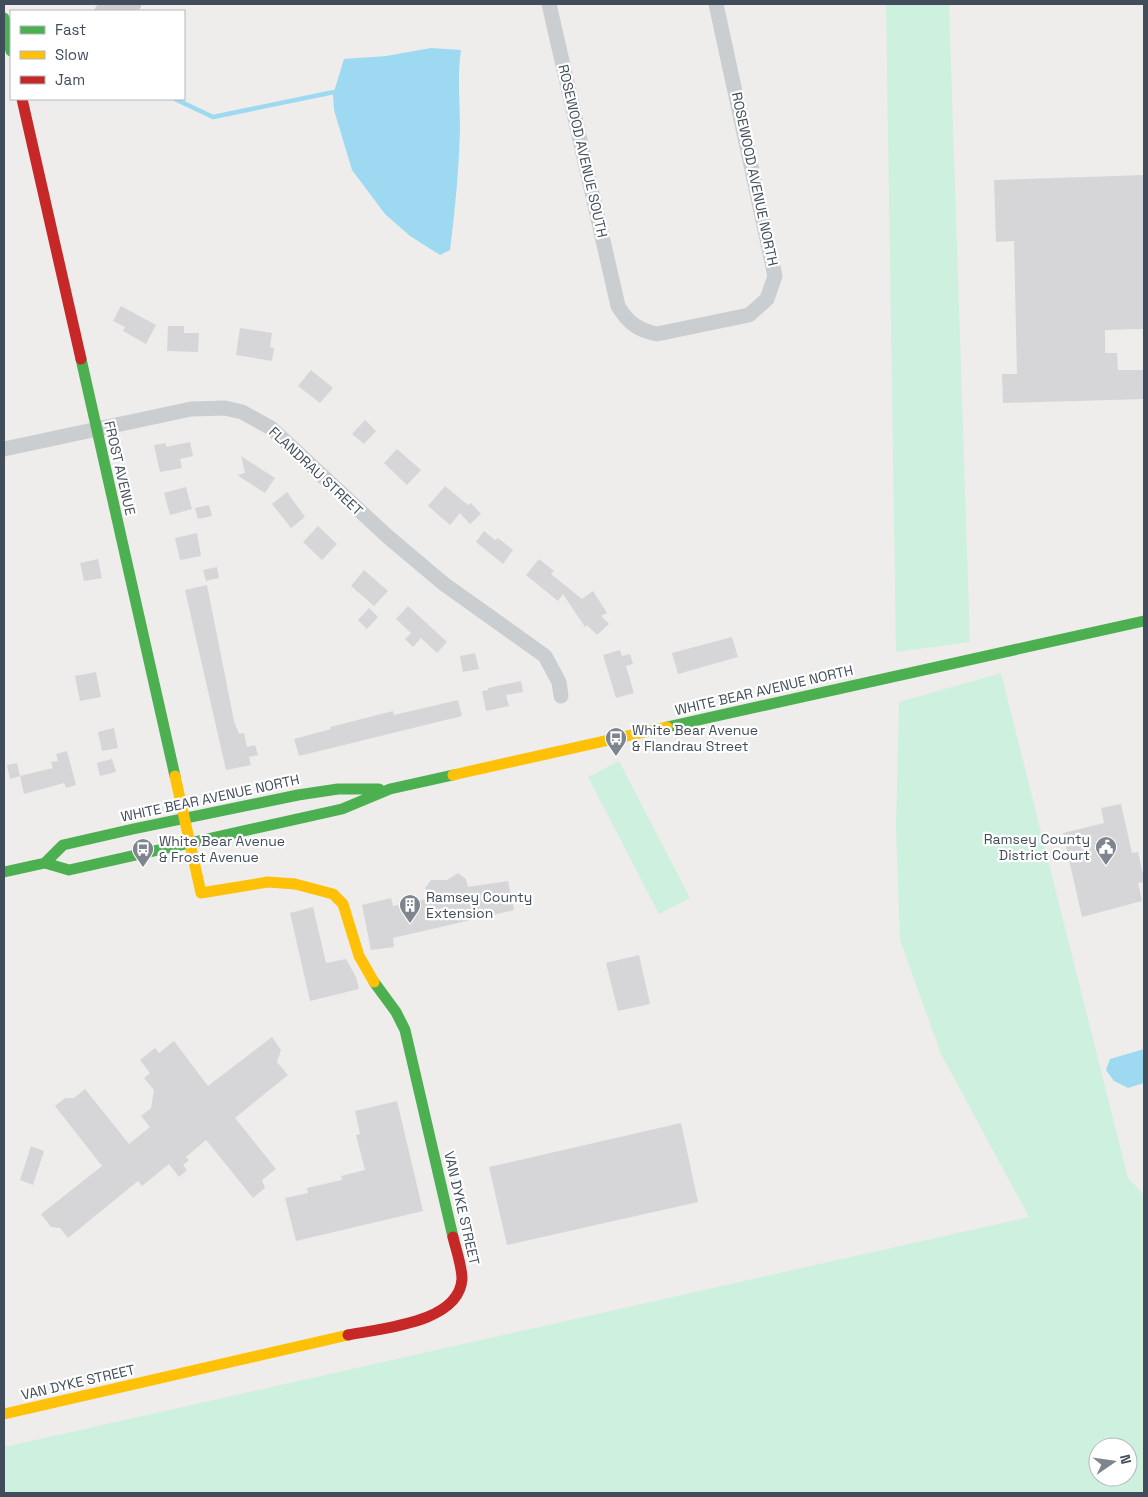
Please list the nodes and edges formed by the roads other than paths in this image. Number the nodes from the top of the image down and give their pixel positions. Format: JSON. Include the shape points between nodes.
{"nodes":[{"id":1,"x":134,"y":4,"type":"edge"},
{"id":2,"x":549,"y":4,"type":"edge"},
{"id":3,"x":716,"y":4,"type":"edge"},
{"id":4,"x":107,"y":10,"type":"edge"},
{"id":5,"x":4,"y":18,"type":"edge"},
{"id":6,"x":7,"y":33,"type":"edge"},
{"id":7,"x":10,"y":46,"type":"edge"},
{"id":8,"x":22,"y":100,"type":"edge"},
{"id":9,"x":616,"y":299,"type":"joint"},
{"id":10,"x":96,"y":428,"type":"junction"},
{"id":11,"x":4,"y":449,"type":"edge"},
{"id":12,"x":1144,"y":621,"type":"edge"},
{"id":13,"x":561,"y":696,"type":"dead end"},
{"id":14,"x":390,"y":790,"type":"junction"},
{"id":15,"x":184,"y":818,"type":"junction"},
{"id":16,"x":190,"y":843,"type":"junction"},
{"id":17,"x":45,"y":863,"type":"junction"},
{"id":18,"x":4,"y":872,"type":"edge"},
{"id":19,"x":4,"y":1414,"type":"edge"}],
"edges":[{"from":1,"to":4,"type":"street"},
{"from":2,"to":9,"type":"street","name":"ROSEWOOD AVENUE SOUTH"},
{"from":3,"to":9,"type":"street","name":"ROSEWOOD AVENUE NORTH","via":[[774,264],[773,288],[763,304],[749,314],[657,334],[633,326]]},
{"from":5,"to":6,"type":"street"},
{"from":6,"to":7,"type":"street"},
{"from":8,"to":10,"type":"street","name":"FROST AVENUE"},
{"from":10,"to":11,"type":"street","name":"FLANDRAU STREET"},
{"from":10,"to":13,"type":"street","name":"FLANDRAU STREET","via":[[208,407],[242,412],[258,419],[444,584],[545,656],[559,682]]},
{"from":10,"to":15,"type":"street","name":"FROST AVENUE"},
{"from":12,"to":14,"type":"street","name":"WHITE BEAR AVENUE NORTH"},
{"from":14,"to":15,"type":"street","name":"WHITE BEAR AVENUE NORTH","via":[[330,790]]},
{"from":14,"to":16,"type":"street","name":"WHITE BEAR AVENUE NORTH","via":[[342,809]]},
{"from":15,"to":16,"type":"street","name":"FROST AVENUE"},
{"from":15,"to":17,"type":"street","name":"WHITE BEAR AVENUE NORTH","via":[[63,845]]},
{"from":16,"to":17,"type":"street","name":"WHITE BEAR AVENUE NORTH","via":[[69,870]]},
{"from":16,"to":19,"type":"street","name":"VAN DYKE STREET","via":[[201,893],[255,882],[285,881],[329,891],[342,903],[352,925],[360,961],[394,1008],[405,1030],[461,1268],[460,1289],[448,1308],[428,1317]]},
{"from":17,"to":18,"type":"street","name":"WHITE BEAR AVENUE NORTH"}]}
